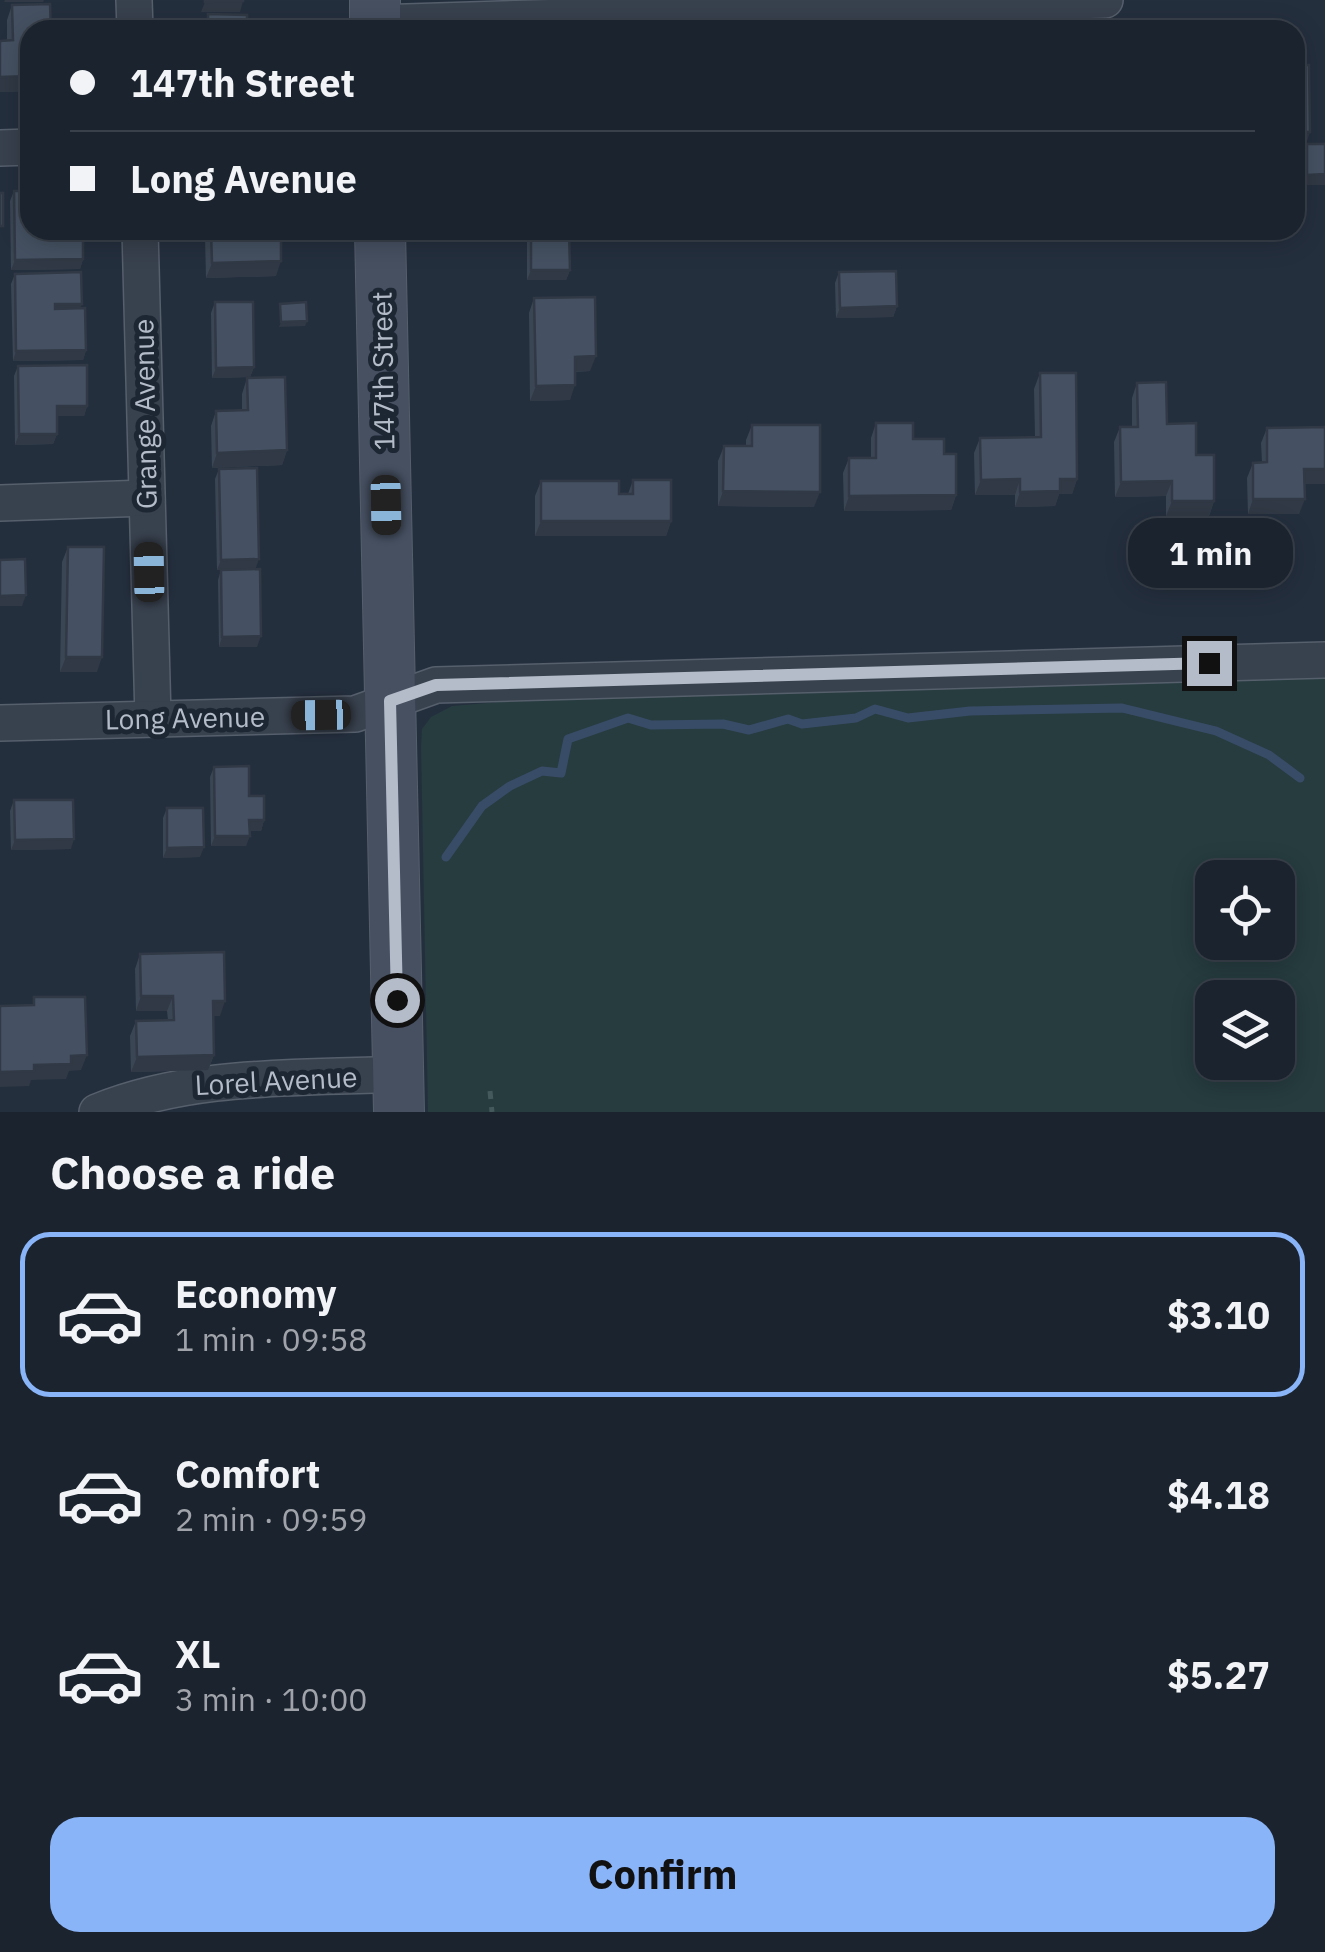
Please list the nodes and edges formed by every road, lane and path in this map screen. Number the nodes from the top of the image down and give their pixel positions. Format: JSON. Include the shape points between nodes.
{"nodes":[{"id":1,"x":1105,"y":0,"type":"edge"},
{"id":2,"x":375,"y":18,"type":"edge"},
{"id":3,"x":140,"y":240,"type":"edge"},
{"id":4,"x":380,"y":240,"type":"edge"},
{"id":5,"x":147,"y":498,"type":"junction"},
{"id":6,"x":0,"y":503,"type":"edge"},
{"id":7,"x":1325,"y":660,"type":"edge"},
{"id":8,"x":390,"y":701,"type":"junction"},
{"id":9,"x":153,"y":718,"type":"junction"},
{"id":10,"x":0,"y":724,"type":"edge"},
{"id":11,"x":490,"y":1091,"type":"dead end"},
{"id":12,"x":399,"y":1093,"type":"edge"},
{"id":13,"x":97,"y":1112,"type":"edge"},
{"id":14,"x":492,"y":1112,"type":"edge"}],
"edges":[{"from":1,"to":2,"type":"street"},
{"from":3,"to":5,"type":"street","name":"Grange Avenue"},
{"from":4,"to":8,"type":"main road","name":"147th Street"},
{"from":5,"to":6,"type":"street"},
{"from":5,"to":9,"type":"street","name":"Grange Avenue"},
{"from":7,"to":8,"type":"street","name":"Long Avenue","via":[[436,685]]},
{"from":8,"to":9,"type":"street","name":"Long Avenue","via":[[354,714]]},
{"from":8,"to":12,"type":"main road","name":"147th Street"},
{"from":9,"to":10,"type":"street","name":"Long Avenue"},
{"from":11,"to":14,"type":"path"},
{"from":12,"to":13,"type":"street","name":"Lorel Avenue","via":[[205,1083],[145,1092]]}]}
